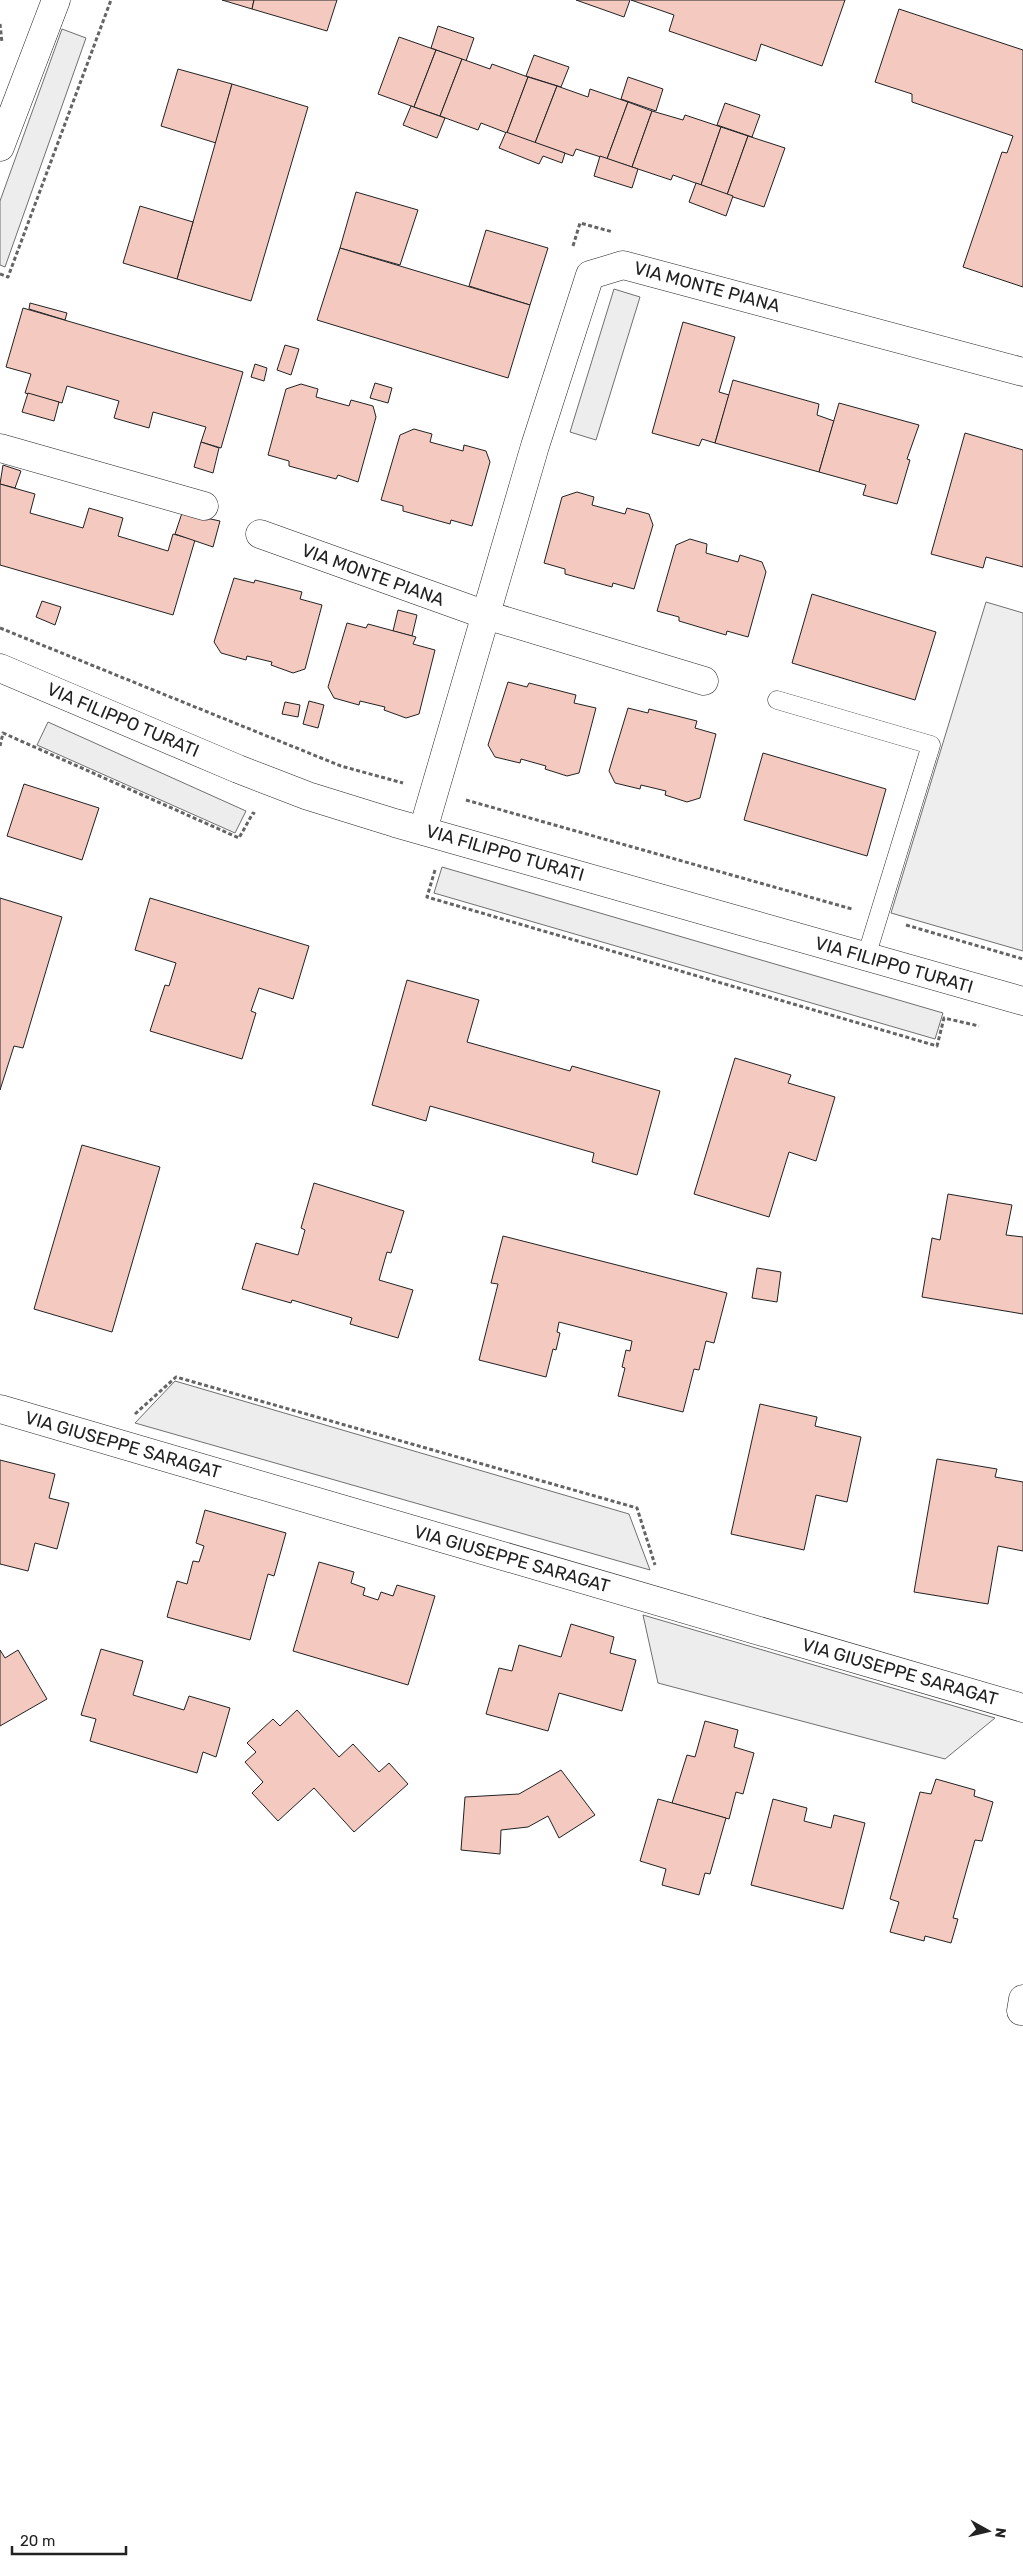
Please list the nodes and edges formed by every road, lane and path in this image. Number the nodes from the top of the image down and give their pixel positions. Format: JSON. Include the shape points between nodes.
{"nodes":[{"id":1,"x":56,"y":0,"type":"edge"},
{"id":2,"x":111,"y":0,"type":"edge"},
{"id":3,"x":0,"y":147,"type":"edge"},
{"id":4,"x":614,"y":232,"type":"dead end"},
{"id":5,"x":572,"y":251,"type":"dead end"},
{"id":6,"x":0,"y":274,"type":"edge"},
{"id":7,"x":1023,"y":372,"type":"edge"},
{"id":8,"x":0,"y":448,"type":"edge"},
{"id":9,"x":204,"y":506,"type":"dead end"},
{"id":10,"x":260,"y":534,"type":"dead end"},
{"id":11,"x":486,"y":615,"type":"junction"},
{"id":12,"x":0,"y":628,"type":"edge"},
{"id":13,"x":1,"y":673,"type":"edge"},
{"id":14,"x":704,"y":681,"type":"dead end"},
{"id":15,"x":777,"y":700,"type":"dead end"},
{"id":16,"x":0,"y":746,"type":"edge"},
{"id":17,"x":408,"y":777,"type":"dead end"},
{"id":18,"x":433,"y":792,"type":"junction"},
{"id":19,"x":262,"y":816,"type":"dead end"},
{"id":20,"x":423,"y":830,"type":"junction"},
{"id":21,"x":427,"y":867,"type":"dead end"},
{"id":22,"x":878,"y":917,"type":"junction"},
{"id":23,"x":866,"y":957,"type":"junction"},
{"id":24,"x":1023,"y":959,"type":"edge"},
{"id":25,"x":1023,"y":1001,"type":"edge"},
{"id":26,"x":988,"y":1028,"type":"dead end"},
{"id":27,"x":0,"y":1409,"type":"edge"},
{"id":28,"x":134,"y":1415,"type":"dead end"},
{"id":29,"x":658,"y":1574,"type":"dead end"},
{"id":30,"x":1023,"y":1708,"type":"edge"}],
"edges":[{"from":1,"to":3,"type":"street"},
{"from":2,"to":6,"type":"path","via":[[8,277]]},
{"from":4,"to":5,"type":"path","via":[[580,223]]},
{"from":7,"to":11,"type":"street","name":"VIA MONTE PIANA","via":[[623,265],[590,276],[535,446]]},
{"from":8,"to":9,"type":"street"},
{"from":10,"to":11,"type":"street","name":"VIA MONTE PIANA"},
{"from":11,"to":14,"type":"street","name":"VIA MONTE PIANA"},
{"from":11,"to":18,"type":"street","name":"VIA MONTE PIANA"},
{"from":12,"to":17,"type":"path","via":[[341,766],[406,784]]},
{"from":13,"to":20,"type":"street","name":"VIA FILIPPO TURATI","via":[[291,789]]},
{"from":15,"to":22,"type":"lane","via":[[931,745]]},
{"from":16,"to":19,"type":"path","via":[[4,733],[240,838],[252,813]]},
{"from":18,"to":20,"type":"street","name":"VIA MONTE PIANA"},
{"from":18,"to":22,"type":"path"},
{"from":20,"to":23,"type":"street","name":"VIA FILIPPO TURATI"},
{"from":21,"to":26,"type":"path","via":[[435,869],[427,897],[937,1046],[944,1018]]},
{"from":22,"to":23,"type":"lane"},
{"from":22,"to":24,"type":"path"},
{"from":23,"to":25,"type":"street","name":"VIA FILIPPO TURATI"},
{"from":27,"to":30,"type":"street","name":"VIA GIUSEPPE SARAGAT"},
{"from":28,"to":29,"type":"path","via":[[176,1377],[637,1508]]}]}
